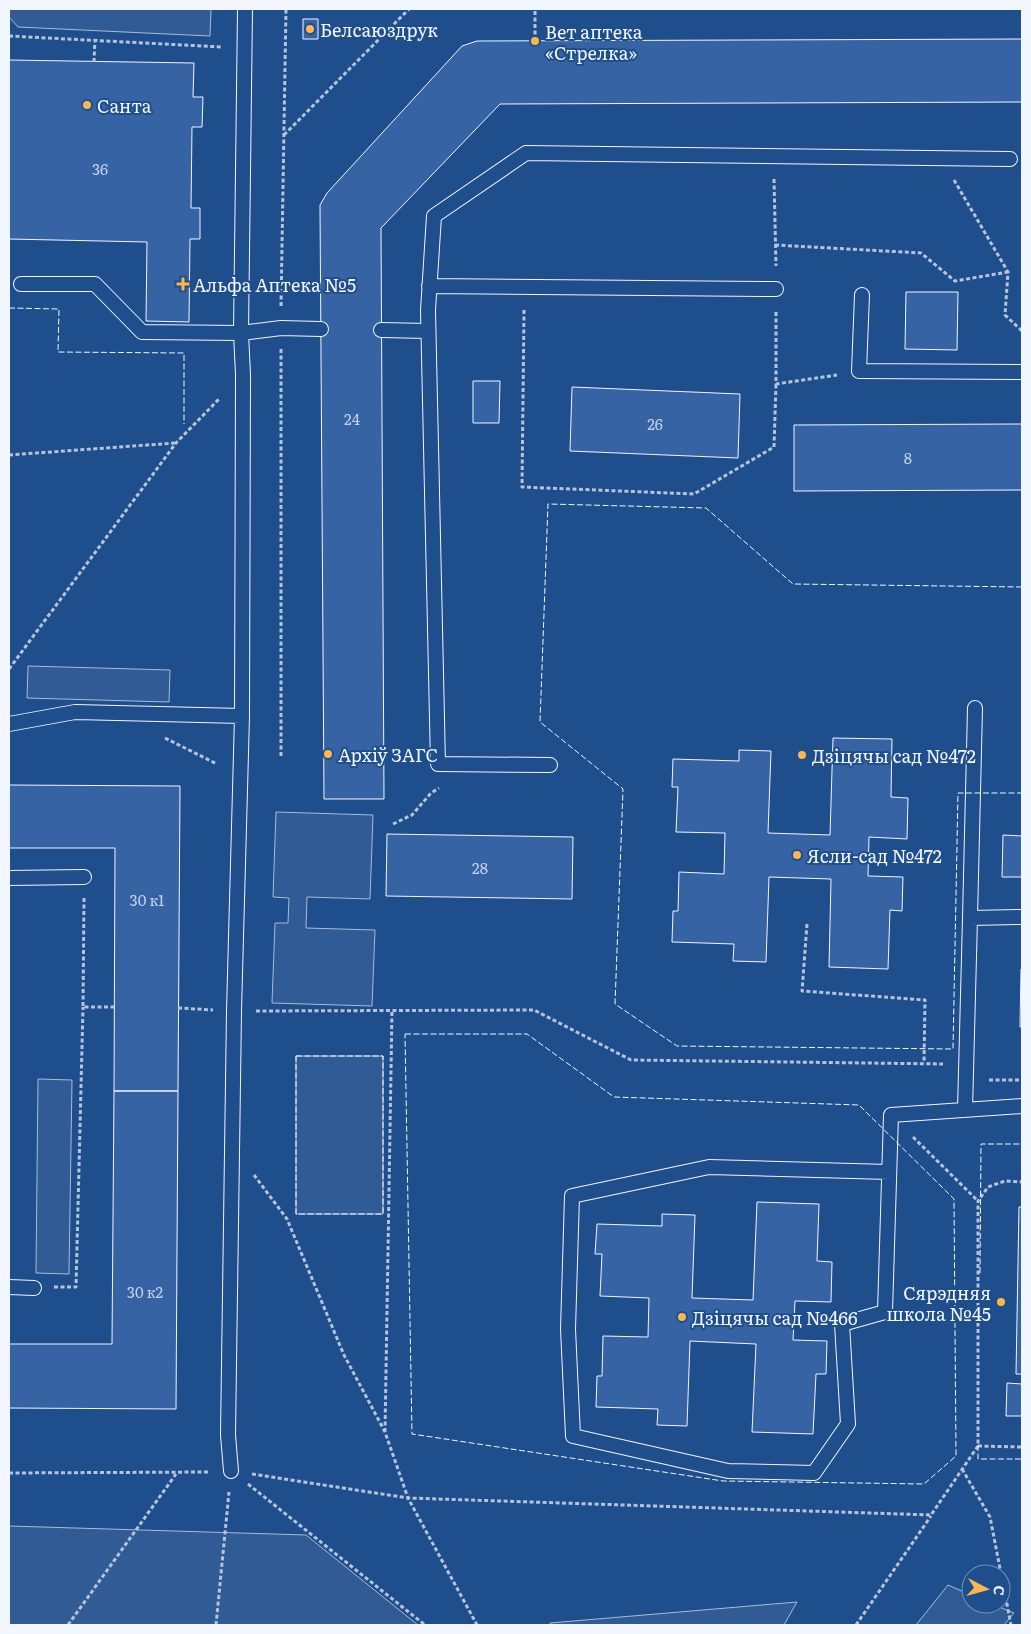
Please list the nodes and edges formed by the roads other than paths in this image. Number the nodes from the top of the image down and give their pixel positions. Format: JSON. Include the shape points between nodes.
{"nodes":[{"id":1,"x":245,"y":9,"type":"edge"},
{"id":2,"x":1010,"y":159,"type":"dead end"},
{"id":3,"x":21,"y":284,"type":"dead end"},
{"id":4,"x":429,"y":286,"type":"junction"},
{"id":5,"x":776,"y":289,"type":"dead end"},
{"id":6,"x":862,"y":295,"type":"dead end"},
{"id":7,"x":321,"y":329,"type":"dead end"},
{"id":8,"x":381,"y":330,"type":"dead end"},
{"id":9,"x":428,"y":331,"type":"junction"},
{"id":10,"x":241,"y":333,"type":"junction"},
{"id":11,"x":1022,"y":372,"type":"edge"},
{"id":12,"x":975,"y":708,"type":"dead end"},
{"id":13,"x":242,"y":716,"type":"junction"},
{"id":14,"x":9,"y":724,"type":"edge"},
{"id":15,"x":550,"y":765,"type":"dead end"},
{"id":16,"x":84,"y":877,"type":"road end"},
{"id":17,"x":9,"y":878,"type":"edge"},
{"id":18,"x":1022,"y":917,"type":"edge"},
{"id":19,"x":970,"y":918,"type":"junction"},
{"id":20,"x":1022,"y":1106,"type":"edge"},
{"id":21,"x":965,"y":1110,"type":"junction"},
{"id":22,"x":889,"y":1172,"type":"junction"},
{"id":23,"x":9,"y":1287,"type":"edge"},
{"id":24,"x":34,"y":1288,"type":"road end"},
{"id":25,"x":231,"y":1471,"type":"road end"}],
"edges":[{"from":1,"to":10,"type":"lane"},
{"from":2,"to":4,"type":"lane","via":[[526,153],[434,216]]},
{"from":3,"to":10,"type":"lane","via":[[95,284],[142,332]]},
{"from":4,"to":5,"type":"lane"},
{"from":4,"to":9,"type":"lane"},
{"from":6,"to":11,"type":"lane","via":[[859,371]]},
{"from":7,"to":10,"type":"lane","via":[[281,328]]},
{"from":8,"to":9,"type":"lane"},
{"from":9,"to":15,"type":"lane","via":[[438,764]]},
{"from":10,"to":13,"type":"lane"},
{"from":12,"to":19,"type":"lane"},
{"from":13,"to":14,"type":"lane","via":[[75,712]]},
{"from":13,"to":25,"type":"lane","via":[[232,1145],[228,1435]]},
{"from":16,"to":17,"type":"lane"},
{"from":18,"to":19,"type":"lane"},
{"from":19,"to":21,"type":"lane"},
{"from":20,"to":21,"type":"lane"},
{"from":21,"to":22,"type":"lane","via":[[891,1115]]},
{"from":22,"to":22,"type":"lane","via":[[885,1312],[842,1324],[848,1424],[814,1474],[728,1471],[573,1436],[568,1329],[572,1196],[709,1167]]},
{"from":23,"to":24,"type":"lane"}]}
